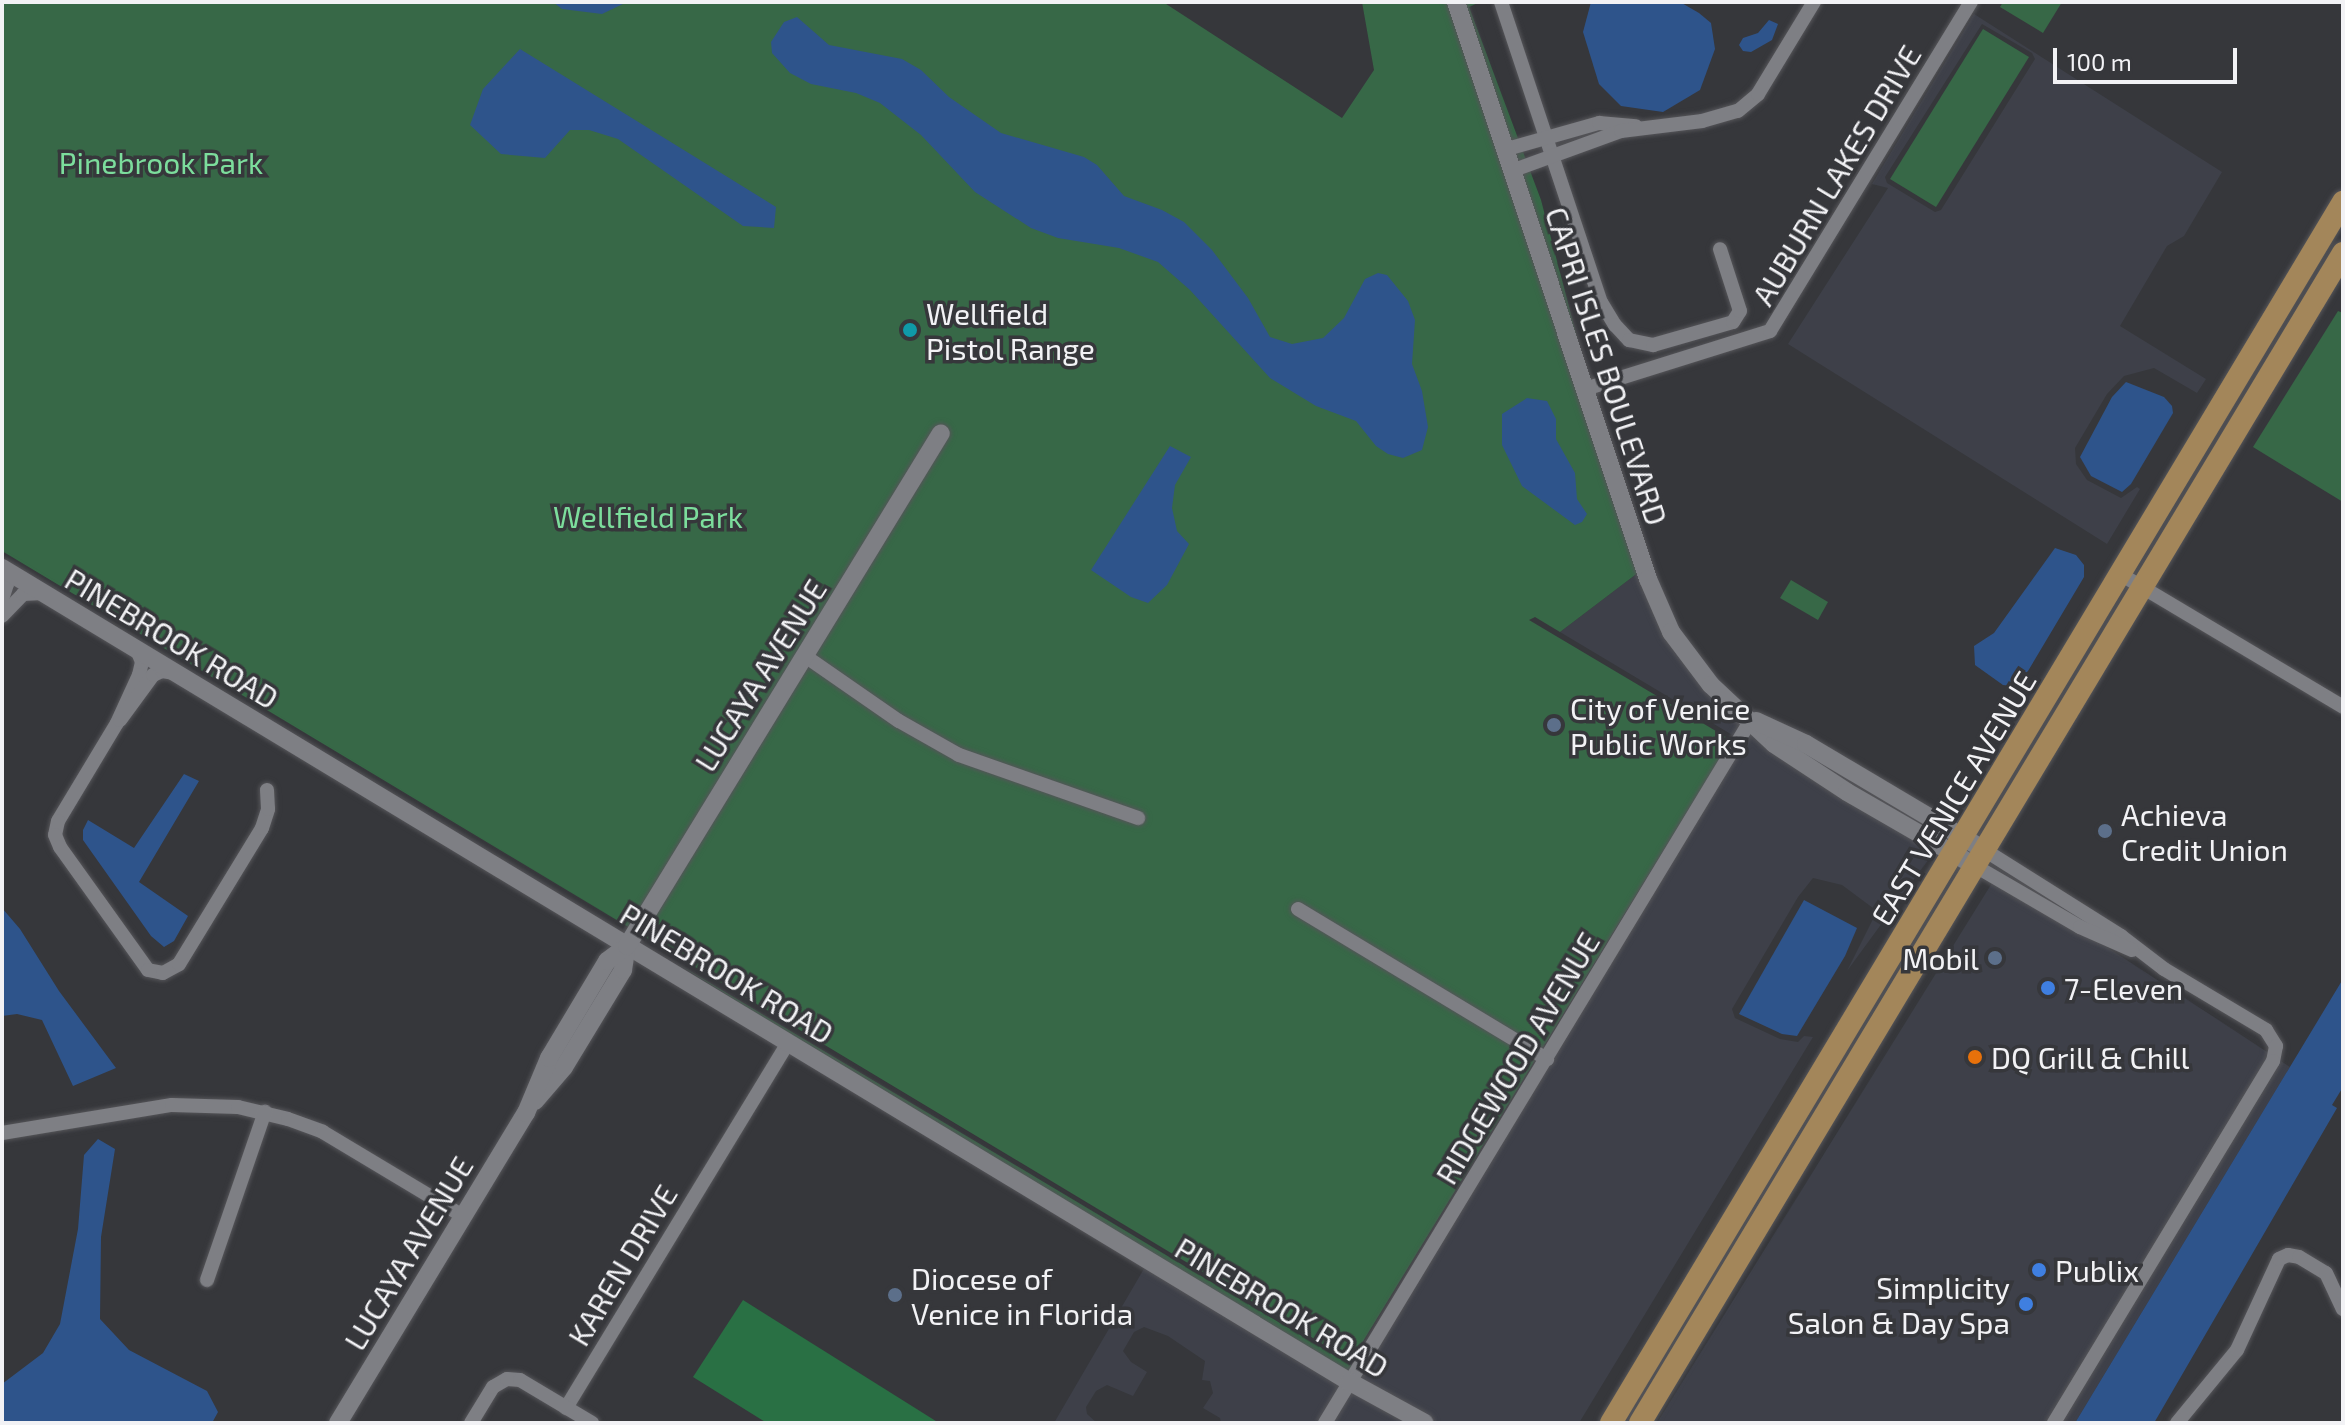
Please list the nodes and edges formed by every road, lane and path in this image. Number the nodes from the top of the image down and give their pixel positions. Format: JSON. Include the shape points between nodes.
{"nodes":[{"id":1,"x":1456,"y":2,"type":"edge"},
{"id":2,"x":1501,"y":2,"type":"edge"},
{"id":3,"x":1814,"y":2,"type":"edge"},
{"id":4,"x":1971,"y":2,"type":"edge"},
{"id":5,"x":1640,"y":126,"type":"junction"},
{"id":6,"x":1545,"y":137,"type":"junction"},
{"id":7,"x":1507,"y":149,"type":"junction"},
{"id":8,"x":1552,"y":156,"type":"junction"},
{"id":9,"x":1514,"y":170,"type":"junction"},
{"id":10,"x":2338,"y":211,"type":"edge"},
{"id":11,"x":1720,"y":249,"type":"dead end"},
{"id":12,"x":2343,"y":253,"type":"edge"},
{"id":13,"x":1585,"y":389,"type":"junction"},
{"id":14,"x":2246,"y":415,"type":"junction"},
{"id":15,"x":941,"y":433,"type":"dead end"},
{"id":16,"x":2,"y":569,"type":"edge"},
{"id":17,"x":2122,"y":575,"type":"junction"},
{"id":18,"x":2143,"y":589,"type":"junction"},
{"id":19,"x":44,"y":593,"type":"junction"},
{"id":20,"x":2,"y":599,"type":"edge"},
{"id":21,"x":2,"y":616,"type":"edge"},
{"id":22,"x":137,"y":650,"type":"junction"},
{"id":23,"x":805,"y":656,"type":"junction"},
{"id":24,"x":175,"y":673,"type":"junction"},
{"id":25,"x":2343,"y":707,"type":"edge"},
{"id":26,"x":1751,"y":720,"type":"junction"},
{"id":27,"x":117,"y":723,"type":"junction"},
{"id":28,"x":267,"y":790,"type":"dead end"},
{"id":29,"x":1138,"y":818,"type":"dead end"},
{"id":30,"x":1959,"y":847,"type":"junction"},
{"id":31,"x":1982,"y":859,"type":"junction"},
{"id":32,"x":1298,"y":909,"type":"dead end"},
{"id":33,"x":627,"y":946,"type":"junction"},
{"id":34,"x":788,"y":1043,"type":"junction"},
{"id":35,"x":1547,"y":1059,"type":"junction"},
{"id":36,"x":1829,"y":1062,"type":"junction"},
{"id":37,"x":265,"y":1112,"type":"junction"},
{"id":38,"x":2,"y":1133,"type":"edge"},
{"id":39,"x":1757,"y":1182,"type":"junction"},
{"id":40,"x":1771,"y":1207,"type":"junction"},
{"id":41,"x":463,"y":1216,"type":"junction"},
{"id":42,"x":207,"y":1280,"type":"dead end"},
{"id":43,"x":1718,"y":1295,"type":"junction"},
{"id":44,"x":2343,"y":1309,"type":"edge"},
{"id":45,"x":1350,"y":1382,"type":"junction"},
{"id":46,"x":566,"y":1408,"type":"junction"},
{"id":47,"x":338,"y":1423,"type":"edge"},
{"id":48,"x":471,"y":1423,"type":"edge"},
{"id":49,"x":592,"y":1423,"type":"edge"},
{"id":50,"x":1325,"y":1423,"type":"edge"},
{"id":51,"x":1425,"y":1423,"type":"edge"},
{"id":52,"x":1611,"y":1423,"type":"edge"},
{"id":53,"x":1640,"y":1423,"type":"edge"},
{"id":54,"x":2054,"y":1423,"type":"edge"},
{"id":55,"x":2177,"y":1423,"type":"edge"}],
"edges":[{"from":1,"to":7,"type":"street","name":"CAPRI ISLES BOULEVARD"},
{"from":2,"to":6,"type":"street"},
{"from":3,"to":5,"type":"street","via":[[1751,102],[1713,119]]},
{"from":4,"to":13,"type":"street","name":"AUBURN LAKES DRIVE","via":[[1770,331]]},
{"from":5,"to":6,"type":"street","via":[[1599,123]]},
{"from":5,"to":8,"type":"street"},
{"from":6,"to":7,"type":"street"},
{"from":6,"to":8,"type":"street"},
{"from":7,"to":9,"type":"street","name":"CAPRI ISLES BOULEVARD"},
{"from":8,"to":9,"type":"street"},
{"from":8,"to":11,"type":"street","via":[[1601,302],[1629,340],[1653,345],[1738,317]]},
{"from":9,"to":13,"type":"street","name":"CAPRI ISLES BOULEVARD"},
{"from":10,"to":14,"type":"main road","via":[[2331,249],[2267,360]]},
{"from":10,"to":17,"type":"main road","name":"EAST VENICE AVENUE"},
{"from":12,"to":14,"type":"main road","name":"EAST VENICE AVENUE"},
{"from":13,"to":26,"type":"street","name":"CAPRI ISLES BOULEVARD","via":[[1671,632],[1711,685]]},
{"from":14,"to":18,"type":"main road","name":"EAST VENICE AVENUE"},
{"from":15,"to":23,"type":"street","name":"LUCAYA AVENUE"},
{"from":16,"to":19,"type":"street","name":"PINEBROOK ROAD"},
{"from":16,"to":20,"type":"street","via":[[7,584]]},
{"from":17,"to":18,"type":"street"},
{"from":17,"to":30,"type":"main road","name":"EAST VENICE AVENUE"},
{"from":18,"to":25,"type":"street"},
{"from":18,"to":31,"type":"main road","name":"EAST VENICE AVENUE"},
{"from":19,"to":21,"type":"street","via":[[23,594]]},
{"from":19,"to":22,"type":"street","name":"PINEBROOK ROAD"},
{"from":22,"to":24,"type":"street","name":"PINEBROOK ROAD"},
{"from":22,"to":27,"type":"street","via":[[142,668]]},
{"from":23,"to":29,"type":"street","via":[[950,751]]},
{"from":23,"to":33,"type":"street","name":"LUCAYA AVENUE"},
{"from":24,"to":27,"type":"street","via":[[153,675]]},
{"from":24,"to":33,"type":"street","name":"PINEBROOK ROAD"},
{"from":26,"to":30,"type":"street","name":"CAPRI ISLES BOULEVARD","via":[[1806,744]]},
{"from":26,"to":35,"type":"street","name":"RIDGEWOOD AVENUE"},
{"from":27,"to":28,"type":"street","via":[[63,812],[55,835],[131,949],[153,972],[179,964],[262,828]]},
{"from":30,"to":31,"type":"street","name":"CAPRI ISLES BOULEVARD"},
{"from":30,"to":36,"type":"main road","name":"EAST VENICE AVENUE"},
{"from":31,"to":40,"type":"main road","name":"EAST VENICE AVENUE"},
{"from":31,"to":54,"type":"street","via":[[2111,943],[2141,952],[2266,1030],[2275,1041],[2276,1051]]},
{"from":32,"to":35,"type":"street"},
{"from":33,"to":34,"type":"street","name":"PINEBROOK ROAD"},
{"from":33,"to":41,"type":"street","name":"LUCAYA AVENUE","via":[[623,970]]},
{"from":34,"to":45,"type":"street","name":"PINEBROOK ROAD"},
{"from":34,"to":46,"type":"street","name":"KAREN DRIVE"},
{"from":35,"to":45,"type":"street","name":"RIDGEWOOD AVENUE"},
{"from":36,"to":39,"type":"main road","name":"EAST VENICE AVENUE"},
{"from":36,"to":40,"type":"main road","via":[[1821,1092],[1771,1177]]},
{"from":37,"to":38,"type":"street","via":[[172,1105]]},
{"from":37,"to":41,"type":"street","via":[[346,1144]]},
{"from":37,"to":42,"type":"street"},
{"from":39,"to":43,"type":"main road","via":[[1755,1203]]},
{"from":39,"to":52,"type":"main road","name":"EAST VENICE AVENUE"},
{"from":40,"to":43,"type":"main road","name":"EAST VENICE AVENUE"},
{"from":41,"to":47,"type":"street","name":"LUCAYA AVENUE"},
{"from":43,"to":53,"type":"main road","name":"EAST VENICE AVENUE"},
{"from":44,"to":55,"type":"street","via":[[2326,1273],[2299,1257],[2279,1259],[2237,1350]]},
{"from":45,"to":50,"type":"street","name":"RIDGEWOOD AVENUE"},
{"from":45,"to":51,"type":"street","name":"PINEBROOK ROAD"},
{"from":46,"to":48,"type":"street","via":[[520,1380],[507,1379],[493,1387]]},
{"from":46,"to":49,"type":"street"}]}
